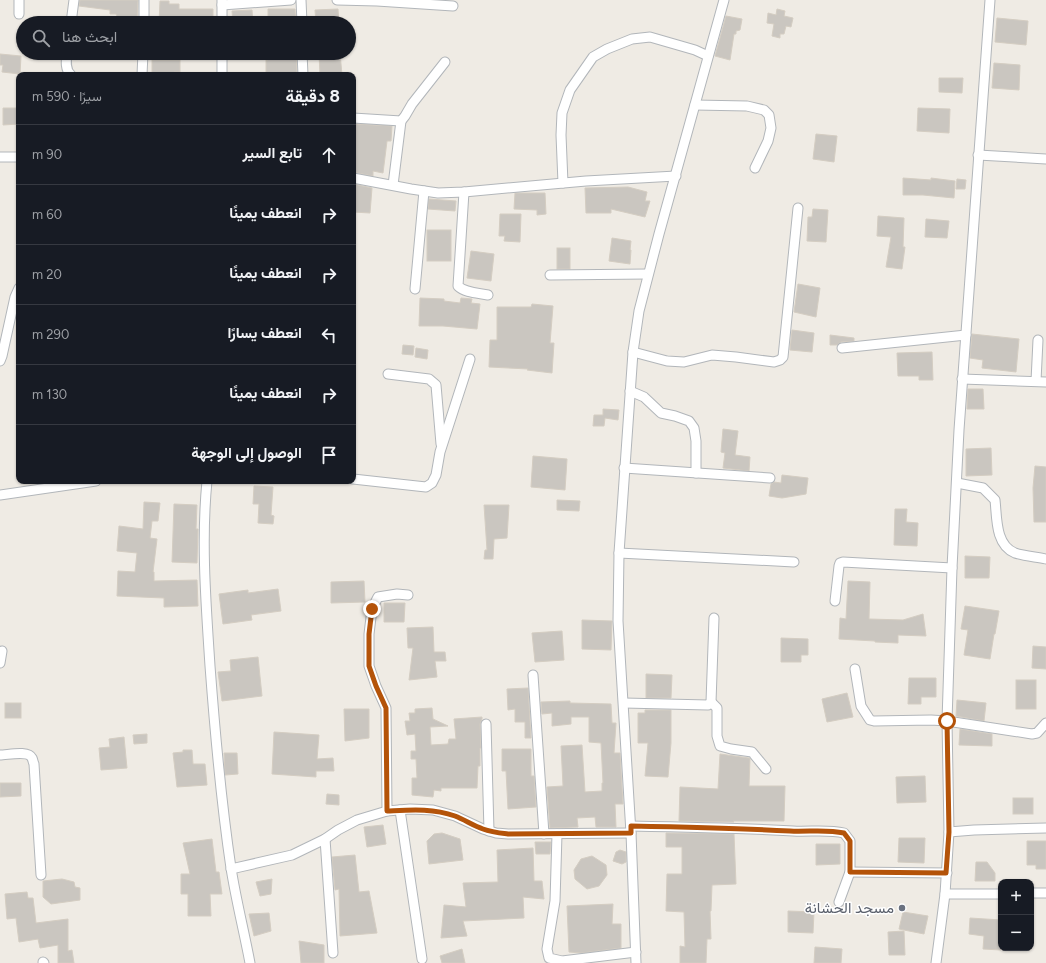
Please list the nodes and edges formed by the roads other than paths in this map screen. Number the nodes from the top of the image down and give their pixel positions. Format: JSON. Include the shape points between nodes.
{"nodes":[{"id":1,"x":19,"y":0,"type":"edge"},
{"id":2,"x":74,"y":0,"type":"edge"},
{"id":3,"x":144,"y":0,"type":"edge"},
{"id":4,"x":291,"y":0,"type":"edge"},
{"id":5,"x":301,"y":0,"type":"edge"},
{"id":6,"x":337,"y":0,"type":"edge"},
{"id":7,"x":724,"y":0,"type":"edge"},
{"id":8,"x":990,"y":0,"type":"edge"},
{"id":9,"x":222,"y":2,"type":"edge"},
{"id":10,"x":453,"y":6,"type":"dead end"},
{"id":11,"x":19,"y":14,"type":"dead end"},
{"id":12,"x":72,"y":16,"type":"edge"},
{"id":13,"x":144,"y":16,"type":"edge"},
{"id":14,"x":222,"y":16,"type":"edge"},
{"id":15,"x":302,"y":16,"type":"edge"},
{"id":16,"x":708,"y":56,"type":"junction"},
{"id":17,"x":67,"y":60,"type":"edge"},
{"id":18,"x":143,"y":60,"type":"edge"},
{"id":19,"x":222,"y":60,"type":"edge"},
{"id":20,"x":302,"y":60,"type":"edge"},
{"id":21,"x":445,"y":62,"type":"dead end"},
{"id":22,"x":68,"y":72,"type":"edge"},
{"id":23,"x":142,"y":72,"type":"edge"},
{"id":24,"x":222,"y":72,"type":"edge"},
{"id":25,"x":303,"y":72,"type":"edge"},
{"id":26,"x":695,"y":105,"type":"junction"},
{"id":27,"x":356,"y":118,"type":"edge"},
{"id":28,"x":401,"y":120,"type":"junction"},
{"id":29,"x":978,"y":155,"type":"junction"},
{"id":30,"x":16,"y":157,"type":"edge"},
{"id":31,"x":0,"y":158,"type":"edge"},
{"id":32,"x":1046,"y":159,"type":"edge"},
{"id":33,"x":755,"y":168,"type":"dead end"},
{"id":34,"x":676,"y":176,"type":"junction"},
{"id":35,"x":356,"y":179,"type":"edge"},
{"id":36,"x":564,"y":183,"type":"junction"},
{"id":37,"x":392,"y":185,"type":"junction"},
{"id":38,"x":424,"y":191,"type":"junction"},
{"id":39,"x":464,"y":192,"type":"junction"},
{"id":40,"x":798,"y":208,"type":"dead end"},
{"id":41,"x":648,"y":274,"type":"junction"},
{"id":42,"x":550,"y":275,"type":"dead end"},
{"id":43,"x":415,"y":289,"type":"dead end"},
{"id":44,"x":16,"y":295,"type":"edge"},
{"id":45,"x":488,"y":295,"type":"dead end"},
{"id":46,"x":966,"y":335,"type":"junction"},
{"id":47,"x":1038,"y":340,"type":"dead end"},
{"id":48,"x":842,"y":348,"type":"dead end"},
{"id":49,"x":633,"y":352,"type":"junction"},
{"id":50,"x":470,"y":359,"type":"dead end"},
{"id":51,"x":0,"y":361,"type":"edge"},
{"id":52,"x":388,"y":374,"type":"dead end"},
{"id":53,"x":962,"y":379,"type":"junction"},
{"id":54,"x":1036,"y":381,"type":"junction"},
{"id":55,"x":1046,"y":382,"type":"edge"},
{"id":56,"x":630,"y":391,"type":"junction"},
{"id":57,"x":441,"y":450,"type":"junction"},
{"id":58,"x":624,"y":468,"type":"junction"},
{"id":59,"x":696,"y":473,"type":"junction"},
{"id":60,"x":770,"y":478,"type":"dead end"},
{"id":61,"x":356,"y":479,"type":"edge"},
{"id":62,"x":957,"y":483,"type":"junction"},
{"id":63,"x":75,"y":484,"type":"edge"},
{"id":64,"x":207,"y":484,"type":"edge"},
{"id":65,"x":0,"y":495,"type":"edge"},
{"id":66,"x":619,"y":553,"type":"junction"},
{"id":67,"x":1046,"y":559,"type":"edge"},
{"id":68,"x":794,"y":562,"type":"dead end"},
{"id":69,"x":952,"y":568,"type":"junction"},
{"id":70,"x":408,"y":595,"type":"dead end"},
{"id":71,"x":835,"y":601,"type":"dead end"},
{"id":72,"x":714,"y":618,"type":"dead end"},
{"id":73,"x":2,"y":651,"type":"dead end"},
{"id":74,"x":0,"y":663,"type":"edge"},
{"id":75,"x":855,"y":669,"type":"dead end"},
{"id":76,"x":533,"y":675,"type":"dead end"},
{"id":77,"x":711,"y":702,"type":"junction"},
{"id":78,"x":624,"y":703,"type":"junction"},
{"id":79,"x":947,"y":721,"type":"junction"},
{"id":80,"x":1046,"y":723,"type":"edge"},
{"id":81,"x":486,"y":724,"type":"dead end"},
{"id":82,"x":0,"y":756,"type":"edge"},
{"id":83,"x":766,"y":769,"type":"dead end"},
{"id":84,"x":400,"y":810,"type":"junction"},
{"id":85,"x":387,"y":811,"type":"junction"},
{"id":86,"x":1046,"y":828,"type":"edge"},
{"id":87,"x":631,"y":830,"type":"junction"},
{"id":88,"x":489,"y":831,"type":"junction"},
{"id":89,"x":949,"y":832,"type":"junction"},
{"id":90,"x":544,"y":834,"type":"junction"},
{"id":91,"x":557,"y":834,"type":"junction"},
{"id":92,"x":325,"y":839,"type":"junction"},
{"id":93,"x":231,"y":869,"type":"junction"},
{"id":94,"x":850,"y":872,"type":"junction"},
{"id":95,"x":946,"y":873,"type":"junction"},
{"id":96,"x":41,"y":875,"type":"dead end"},
{"id":97,"x":1034,"y":893,"type":"edge"},
{"id":98,"x":1046,"y":893,"type":"edge"},
{"id":99,"x":945,"y":894,"type":"junction"},
{"id":100,"x":998,"y":894,"type":"edge"},
{"id":101,"x":840,"y":902,"type":"dead end"},
{"id":102,"x":636,"y":952,"type":"junction"},
{"id":103,"x":334,"y":953,"type":"dead end"},
{"id":104,"x":422,"y":959,"type":"dead end"},
{"id":105,"x":250,"y":963,"type":"edge"},
{"id":106,"x":636,"y":963,"type":"edge"},
{"id":107,"x":936,"y":963,"type":"edge"}],
"edges":[{"from":1,"to":11,"type":"street"},
{"from":2,"to":12,"type":"street"},
{"from":3,"to":13,"type":"street"},
{"from":4,"to":9,"type":"street"},
{"from":5,"to":15,"type":"street"},
{"from":6,"to":10,"type":"street"},
{"from":7,"to":16,"type":"street"},
{"from":8,"to":29,"type":"street"},
{"from":9,"to":14,"type":"street"},
{"from":16,"to":26,"type":"street"},
{"from":16,"to":36,"type":"street","via":[[650,37],[632,39],[593,57],[570,90],[562,113]]},
{"from":17,"to":22,"type":"street"},
{"from":18,"to":23,"type":"street"},
{"from":19,"to":24,"type":"street"},
{"from":20,"to":25,"type":"street"},
{"from":21,"to":28,"type":"street"},
{"from":26,"to":33,"type":"street","via":[[747,106],[764,110],[770,115],[768,141]]},
{"from":26,"to":34,"type":"street"},
{"from":27,"to":28,"type":"street"},
{"from":28,"to":37,"type":"street"},
{"from":29,"to":32,"type":"street"},
{"from":29,"to":46,"type":"street"},
{"from":30,"to":31,"type":"street"},
{"from":34,"to":36,"type":"street"},
{"from":34,"to":41,"type":"street"},
{"from":35,"to":37,"type":"street"},
{"from":36,"to":39,"type":"street"},
{"from":37,"to":38,"type":"street"},
{"from":38,"to":39,"type":"street"},
{"from":38,"to":43,"type":"street"},
{"from":39,"to":45,"type":"street","via":[[458,286],[470,292]]},
{"from":40,"to":49,"type":"street","via":[[783,357],[780,360],[774,362],[712,355],[684,362],[667,361]]},
{"from":41,"to":42,"type":"street"},
{"from":41,"to":49,"type":"street"},
{"from":44,"to":51,"type":"street"},
{"from":46,"to":48,"type":"street"},
{"from":46,"to":53,"type":"street"},
{"from":47,"to":54,"type":"street"},
{"from":49,"to":56,"type":"street"},
{"from":50,"to":57,"type":"street"},
{"from":52,"to":57,"type":"street","via":[[429,379],[436,386]]},
{"from":53,"to":54,"type":"street"},
{"from":53,"to":62,"type":"street"},
{"from":54,"to":55,"type":"street"},
{"from":56,"to":58,"type":"street"},
{"from":56,"to":59,"type":"street","via":[[644,398],[661,413],[689,420],[694,428],[696,441]]},
{"from":57,"to":61,"type":"street","via":[[436,475],[432,483],[426,487]]},
{"from":58,"to":59,"type":"street"},
{"from":58,"to":66,"type":"street"},
{"from":59,"to":60,"type":"street"},
{"from":62,"to":67,"type":"street","via":[[983,488],[995,500],[999,535],[1006,547],[1015,553]]},
{"from":62,"to":69,"type":"street"},
{"from":63,"to":65,"type":"street"},
{"from":64,"to":93,"type":"street","via":[[206,599],[213,708]]},
{"from":66,"to":68,"type":"street"},
{"from":66,"to":78,"type":"street","via":[[618,621]]},
{"from":69,"to":71,"type":"street","via":[[843,562],[839,566]]},
{"from":69,"to":79,"type":"street"},
{"from":70,"to":85,"type":"street","via":[[378,597],[372,609],[370,628],[369,666],[386,708]]},
{"from":72,"to":77,"type":"street"},
{"from":73,"to":74,"type":"street"},
{"from":75,"to":79,"type":"street","via":[[861,706],[870,720]]},
{"from":76,"to":90,"type":"street"},
{"from":77,"to":78,"type":"street","via":[[708,705]]},
{"from":77,"to":83,"type":"street","via":[[717,708],[717,736],[720,746],[752,752]]},
{"from":78,"to":87,"type":"street"},
{"from":79,"to":80,"type":"street","via":[[1032,734],[1037,733]]},
{"from":79,"to":89,"type":"street"},
{"from":81,"to":88,"type":"street"},
{"from":82,"to":96,"type":"street","via":[[22,753],[32,758]]},
{"from":84,"to":85,"type":"street"},
{"from":84,"to":88,"type":"street","via":[[433,810],[455,816]]},
{"from":84,"to":104,"type":"street"},
{"from":85,"to":92,"type":"street","via":[[357,820]]},
{"from":86,"to":89,"type":"street"},
{"from":87,"to":91,"type":"street"},
{"from":87,"to":94,"type":"street","via":[[834,830],[844,833],[850,841]]},
{"from":87,"to":102,"type":"street"},
{"from":88,"to":90,"type":"street"},
{"from":89,"to":95,"type":"street"},
{"from":90,"to":91,"type":"street"},
{"from":91,"to":102,"type":"street","via":[[555,901],[549,958],[562,961]]},
{"from":92,"to":93,"type":"street","via":[[292,855]]},
{"from":92,"to":103,"type":"street"},
{"from":93,"to":105,"type":"street"},
{"from":94,"to":95,"type":"street"},
{"from":94,"to":101,"type":"street"},
{"from":95,"to":99,"type":"street"},
{"from":97,"to":98,"type":"street"},
{"from":99,"to":100,"type":"street"},
{"from":99,"to":107,"type":"street"},
{"from":102,"to":106,"type":"street"}]}
